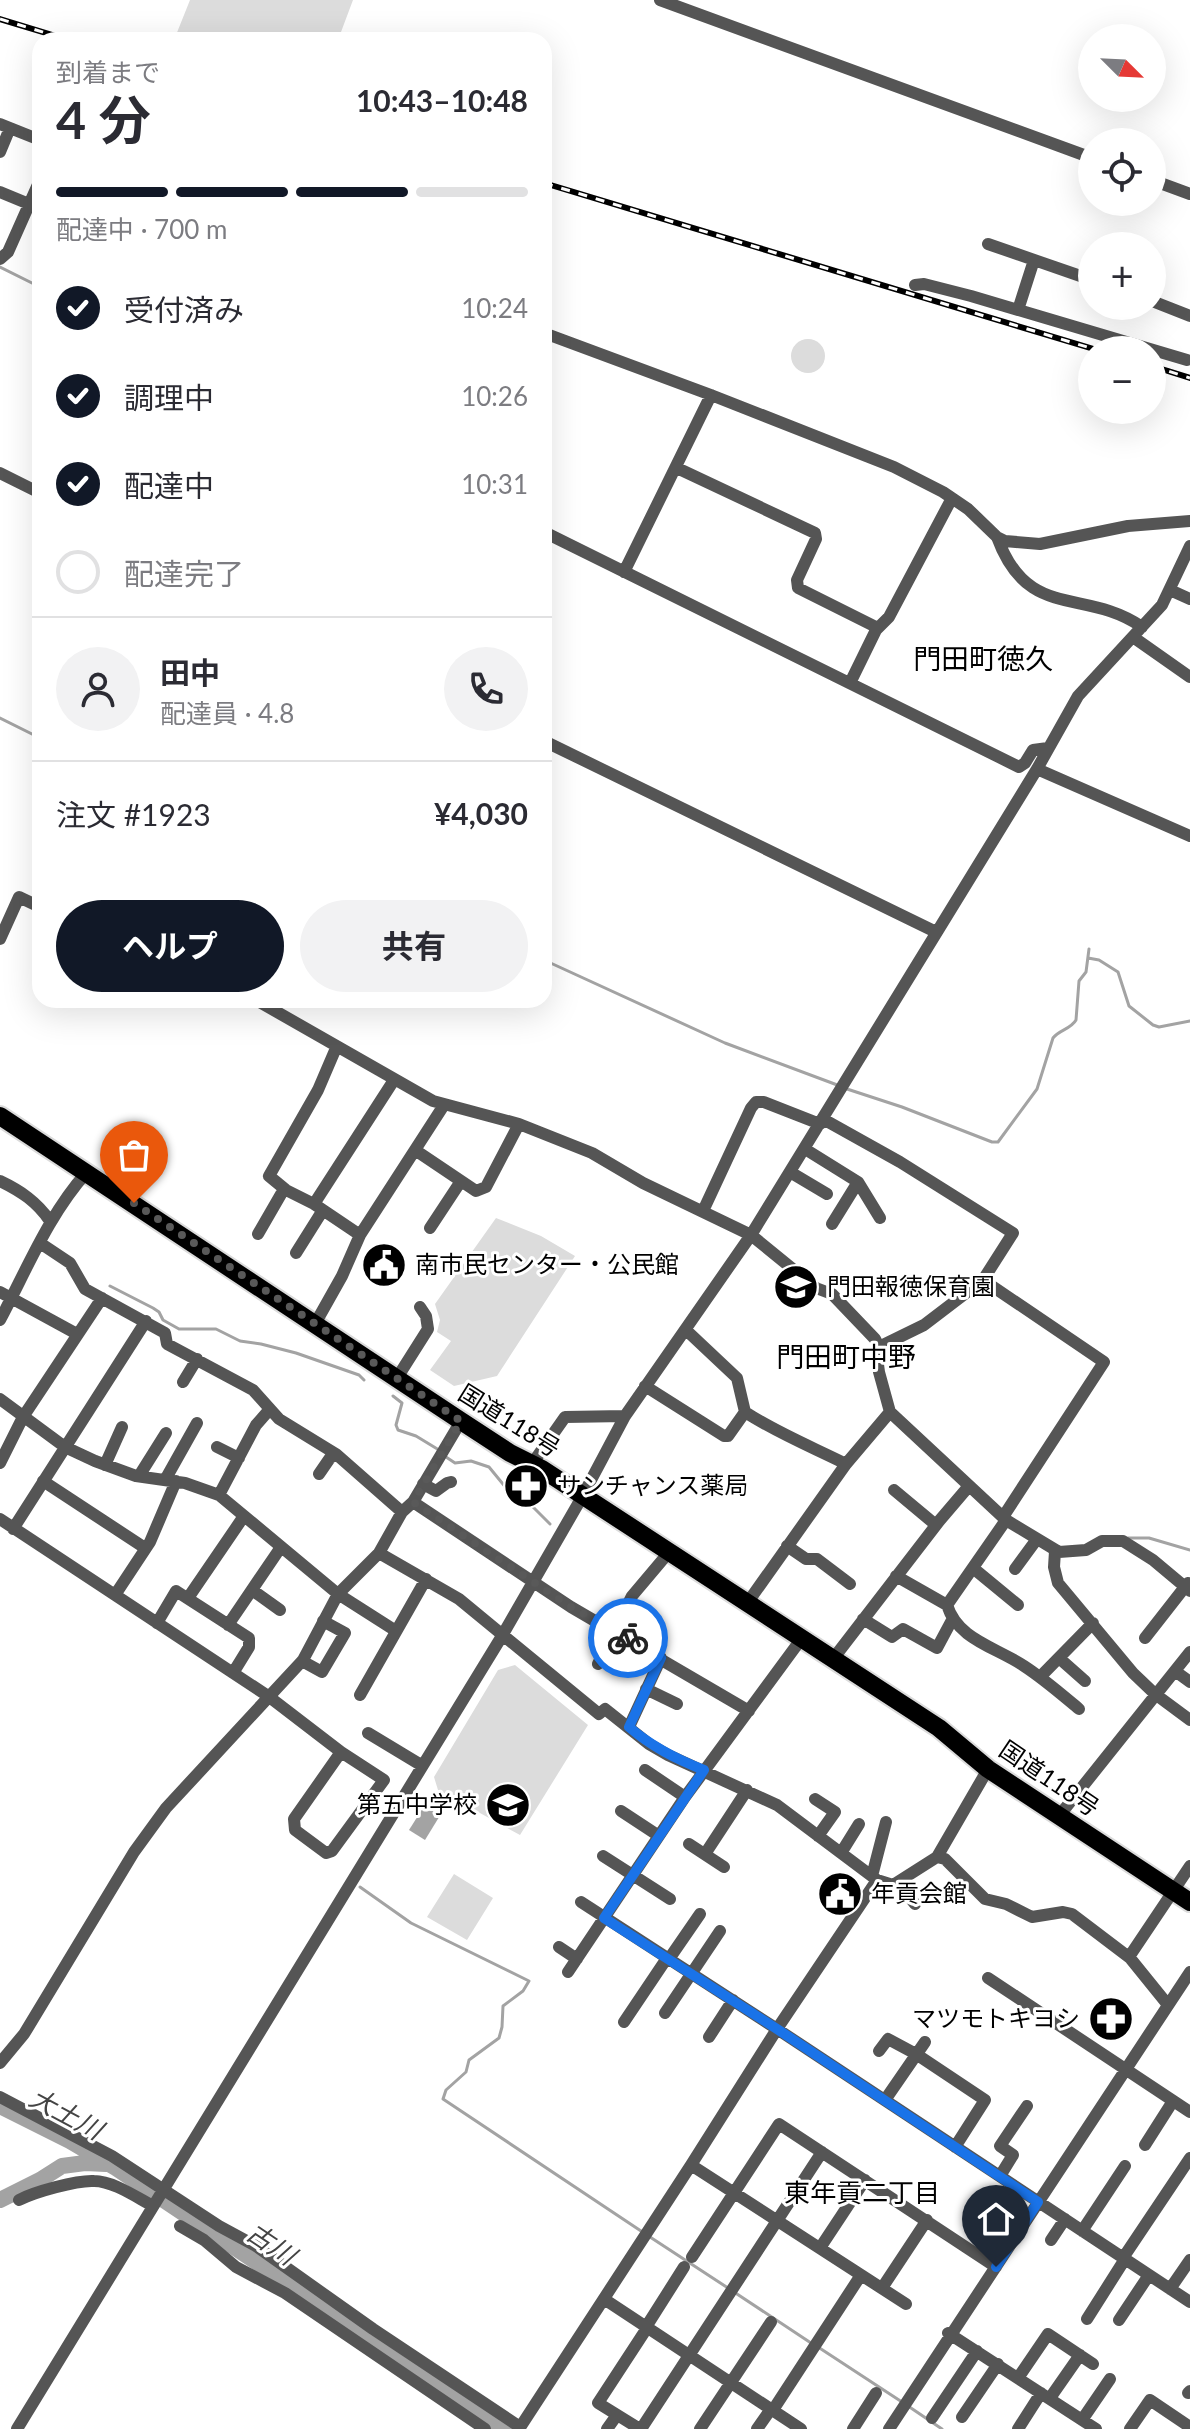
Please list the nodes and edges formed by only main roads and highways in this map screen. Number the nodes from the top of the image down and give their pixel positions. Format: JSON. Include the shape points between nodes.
{"nodes":[{"id":1,"x":0,"y":1116,"type":"edge"},
{"id":2,"x":1190,"y":1902,"type":"edge"}],
"edges":[{"from":1,"to":2,"type":"highway","name":"国道118号","via":[[461,1421],[748,1602]]}]}
